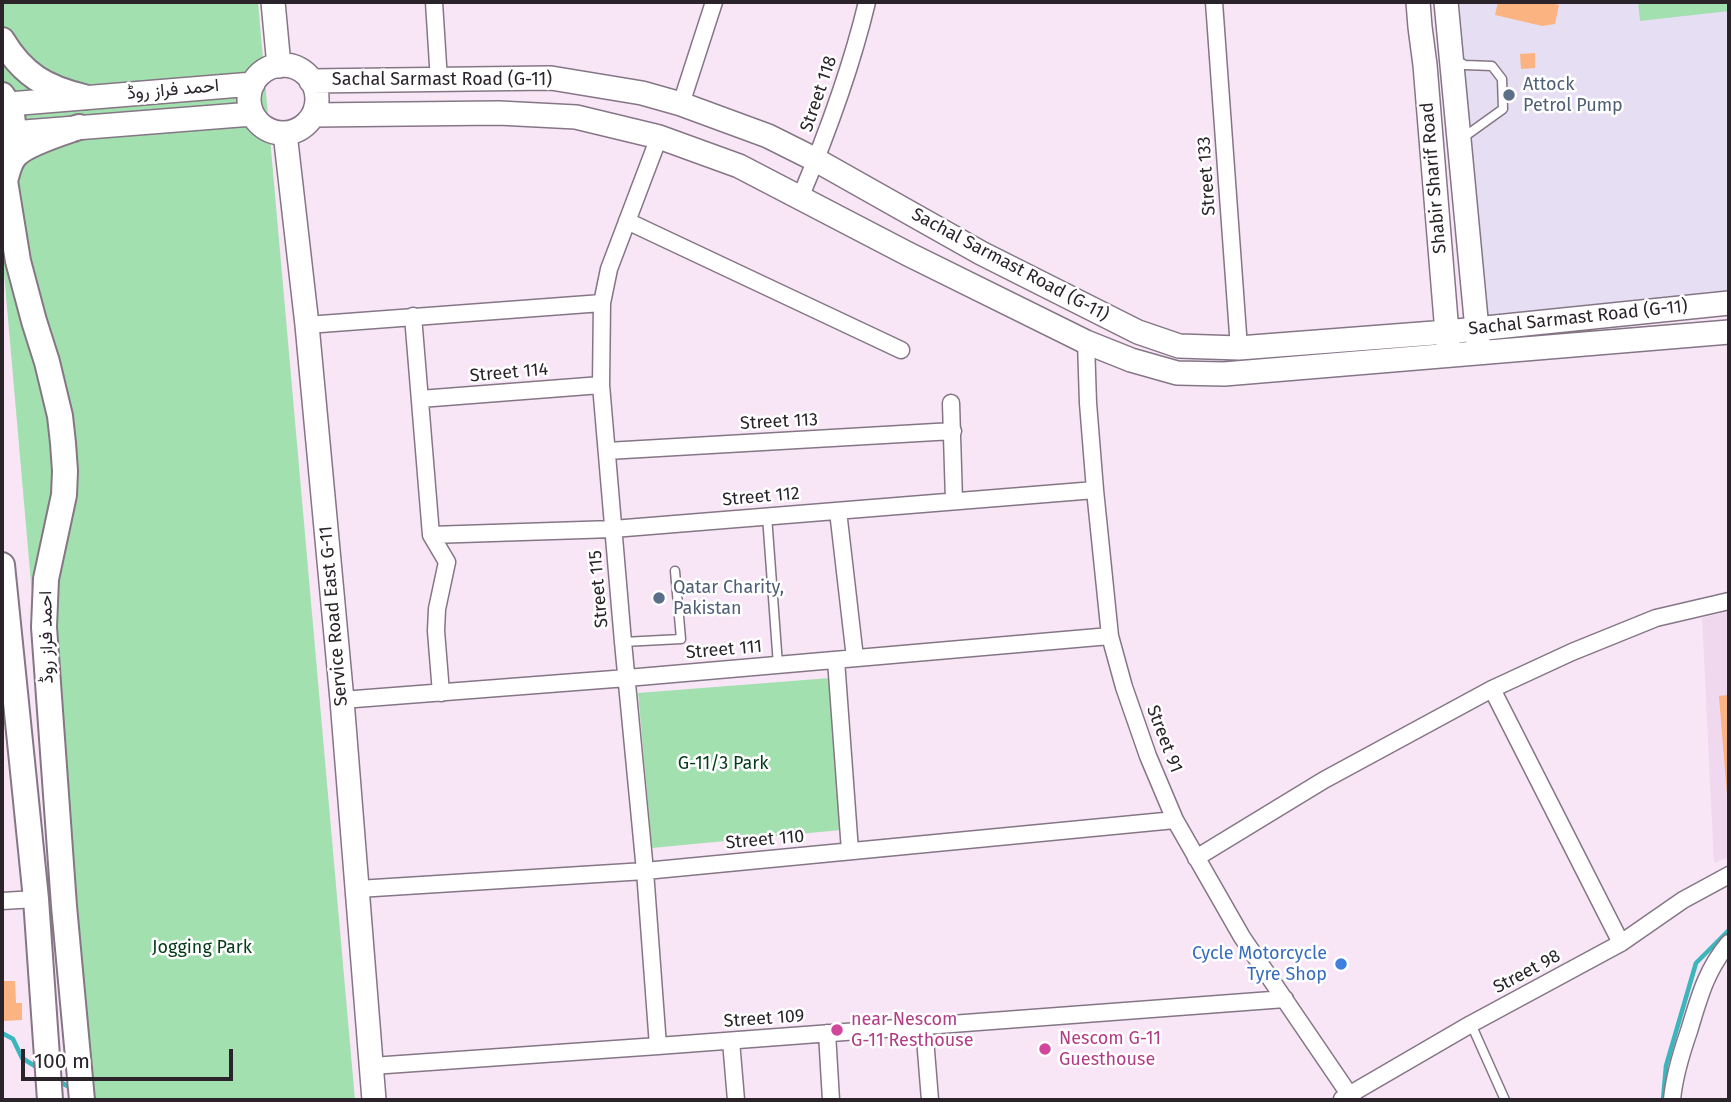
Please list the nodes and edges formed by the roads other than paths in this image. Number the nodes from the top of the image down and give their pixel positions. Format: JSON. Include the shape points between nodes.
{"nodes":[{"id":1,"x":273,"y":2,"type":"edge"},
{"id":2,"x":434,"y":2,"type":"edge"},
{"id":3,"x":714,"y":2,"type":"edge"},
{"id":4,"x":867,"y":2,"type":"edge"},
{"id":5,"x":1214,"y":2,"type":"edge"},
{"id":6,"x":1418,"y":2,"type":"edge"},
{"id":7,"x":1446,"y":2,"type":"edge"},
{"id":8,"x":2,"y":40,"type":"edge"},
{"id":9,"x":1451,"y":60,"type":"junction"},
{"id":10,"x":1425,"y":65,"type":"junction"},
{"id":11,"x":279,"y":66,"type":"junction"},
{"id":12,"x":311,"y":81,"type":"junction"},
{"id":13,"x":439,"y":81,"type":"junction"},
{"id":14,"x":253,"y":84,"type":"junction"},
{"id":15,"x":84,"y":97,"type":"junction"},
{"id":16,"x":5,"y":99,"type":"edge"},
{"id":17,"x":681,"y":104,"type":"junction"},
{"id":18,"x":252,"y":114,"type":"junction"},
{"id":19,"x":313,"y":115,"type":"junction"},
{"id":20,"x":79,"y":127,"type":"junction"},
{"id":21,"x":285,"y":133,"type":"junction"},
{"id":22,"x":659,"y":137,"type":"junction"},
{"id":23,"x":1460,"y":140,"type":"junction"},
{"id":24,"x":5,"y":143,"type":"edge"},
{"id":25,"x":816,"y":160,"type":"junction"},
{"id":26,"x":5,"y":181,"type":"junction"},
{"id":27,"x":1464,"y":184,"type":"junction"},
{"id":28,"x":1435,"y":188,"type":"junction"},
{"id":29,"x":800,"y":198,"type":"junction"},
{"id":30,"x":627,"y":221,"type":"junction"},
{"id":31,"x":602,"y":303,"type":"junction"},
{"id":32,"x":1729,"y":303,"type":"edge"},
{"id":33,"x":413,"y":316,"type":"junction"},
{"id":34,"x":307,"y":325,"type":"junction"},
{"id":35,"x":1477,"y":327,"type":"junction"},
{"id":36,"x":1447,"y":332,"type":"junction"},
{"id":37,"x":1729,"y":332,"type":"edge"},
{"id":38,"x":1086,"y":342,"type":"junction"},
{"id":39,"x":1239,"y":348,"type":"junction"},
{"id":40,"x":901,"y":351,"type":"dead end"},
{"id":41,"x":1479,"y":352,"type":"junction"},
{"id":42,"x":1449,"y":355,"type":"junction"},
{"id":43,"x":601,"y":385,"type":"junction"},
{"id":44,"x":420,"y":399,"type":"junction"},
{"id":45,"x":951,"y":403,"type":"dead end"},
{"id":46,"x":953,"y":431,"type":"junction"},
{"id":47,"x":607,"y":451,"type":"junction"},
{"id":48,"x":1095,"y":490,"type":"junction"},
{"id":49,"x":954,"y":501,"type":"junction"},
{"id":50,"x":838,"y":511,"type":"junction"},
{"id":51,"x":766,"y":516,"type":"junction"},
{"id":52,"x":613,"y":529,"type":"junction"},
{"id":53,"x":430,"y":535,"type":"junction"},
{"id":54,"x":2,"y":565,"type":"edge"},
{"id":55,"x":675,"y":571,"type":"dead end"},
{"id":56,"x":1729,"y":601,"type":"edge"},
{"id":57,"x":1110,"y":636,"type":"junction"},
{"id":58,"x":623,"y":642,"type":"junction"},
{"id":59,"x":855,"y":658,"type":"junction"},
{"id":60,"x":836,"y":660,"type":"junction"},
{"id":61,"x":778,"y":665,"type":"junction"},
{"id":62,"x":627,"y":678,"type":"junction"},
{"id":63,"x":1492,"y":689,"type":"junction"},
{"id":64,"x":441,"y":693,"type":"junction"},
{"id":65,"x":342,"y":700,"type":"junction"},
{"id":66,"x":1175,"y":820,"type":"junction"},
{"id":67,"x":850,"y":851,"type":"junction"},
{"id":68,"x":1196,"y":858,"type":"junction"},
{"id":69,"x":645,"y":871,"type":"junction"},
{"id":70,"x":1729,"y":875,"type":"edge"},
{"id":71,"x":358,"y":889,"type":"junction"},
{"id":72,"x":36,"y":899,"type":"junction"},
{"id":73,"x":2,"y":901,"type":"edge"},
{"id":74,"x":1621,"y":943,"type":"junction"},
{"id":75,"x":1729,"y":943,"type":"edge"},
{"id":76,"x":73,"y":995,"type":"junction"},
{"id":77,"x":43,"y":997,"type":"junction"},
{"id":78,"x":1284,"y":999,"type":"junction"},
{"id":79,"x":1471,"y":1024,"type":"junction"},
{"id":80,"x":924,"y":1026,"type":"junction"},
{"id":81,"x":827,"y":1033,"type":"junction"},
{"id":82,"x":731,"y":1041,"type":"junction"},
{"id":83,"x":658,"y":1046,"type":"junction"},
{"id":84,"x":372,"y":1066,"type":"junction"},
{"id":85,"x":81,"y":1093,"type":"edge"},
{"id":86,"x":1348,"y":1098,"type":"edge"},
{"id":87,"x":50,"y":1100,"type":"edge"},
{"id":88,"x":374,"y":1100,"type":"edge"},
{"id":89,"x":736,"y":1100,"type":"edge"},
{"id":90,"x":831,"y":1100,"type":"edge"},
{"id":91,"x":930,"y":1100,"type":"edge"},
{"id":92,"x":1505,"y":1100,"type":"edge"},
{"id":93,"x":1672,"y":1100,"type":"edge"}],
"edges":[{"from":1,"to":11,"type":"main road"},
{"from":2,"to":13,"type":"street"},
{"from":3,"to":17,"type":"street"},
{"from":4,"to":25,"type":"street","name":"Street 118"},
{"from":5,"to":39,"type":"street","name":"Street 133"},
{"from":6,"to":10,"type":"main road","name":"Shabir Sharif Road"},
{"from":7,"to":9,"type":"main road","name":"Shabir Sharif Road"},
{"from":8,"to":15,"type":"main road","via":[[15,59],[43,83]]},
{"from":9,"to":10,"type":"main road"},
{"from":9,"to":23,"type":"main road","name":"Shabir Sharif Road"},
{"from":9,"to":23,"type":"lane","via":[[1492,66],[1502,79],[1503,109]]},
{"from":10,"to":28,"type":"main road","name":"Shabir Sharif Road"},
{"from":11,"to":12,"type":"main road","via":[[303,72]]},
{"from":11,"to":14,"type":"main road","via":[[269,68]]},
{"from":12,"to":13,"type":"main road","name":"Sachal Sarmast Road (G-11)"},
{"from":12,"to":19,"type":"main road","via":[[317,104]]},
{"from":13,"to":17,"type":"main road","name":"Sachal Sarmast Road (G-11)","via":[[551,78]]},
{"from":14,"to":15,"type":"main road","name":"احمد فراز روڈ"},
{"from":14,"to":18,"type":"main road"},
{"from":15,"to":16,"type":"main road","name":"احمد فراز روڈ"},
{"from":16,"to":24,"type":"main road","name":"احمد فراز روڈ","via":[[13,118]]},
{"from":17,"to":25,"type":"main road","name":"Sachal Sarmast Road (G-11)","via":[[768,136]]},
{"from":18,"to":20,"type":"main road","name":"احمد فراز روڈ"},
{"from":18,"to":21,"type":"main road","via":[[266,128]]},
{"from":19,"to":21,"type":"main road","via":[[306,124]]},
{"from":19,"to":22,"type":"main road","name":"Sachal Sarmast Road (G-11)","via":[[576,117]]},
{"from":20,"to":24,"type":"main road","name":"احمد فراز روڈ"},
{"from":20,"to":26,"type":"main road","via":[[17,153]]},
{"from":21,"to":34,"type":"main road","name":"Service Road East G-11"},
{"from":22,"to":29,"type":"main road","name":"Sachal Sarmast Road (G-11)","via":[[739,166]]},
{"from":22,"to":30,"type":"street","name":"Street 115"},
{"from":23,"to":27,"type":"main road","name":"Shabir Sharif Road"},
{"from":24,"to":26,"type":"main road","name":"احمد فراز روڈ"},
{"from":25,"to":29,"type":"street","name":"Street 118"},
{"from":25,"to":39,"type":"main road","name":"Sachal Sarmast Road (G-11)","via":[[981,254],[1138,332],[1179,346]]},
{"from":26,"to":76,"type":"main road","name":"احمد فراز روڈ","via":[[18,261],[64,443],[64,495],[46,579],[44,627]]},
{"from":27,"to":28,"type":"main road"},
{"from":27,"to":35,"type":"main road","name":"Shabir Sharif Road"},
{"from":28,"to":36,"type":"main road","name":"Shabir Sharif Road"},
{"from":29,"to":38,"type":"main road","name":"Sachal Sarmast Road (G-11)"},
{"from":30,"to":31,"type":"street","name":"Street 115"},
{"from":30,"to":40,"type":"street"},
{"from":31,"to":33,"type":"street"},
{"from":31,"to":43,"type":"street","name":"Street 115"},
{"from":32,"to":35,"type":"main road","name":"Sachal Sarmast Road (G-11)"},
{"from":33,"to":34,"type":"street"},
{"from":33,"to":44,"type":"street"},
{"from":34,"to":65,"type":"main road","name":"Service Road East G-11"},
{"from":35,"to":36,"type":"main road","name":"Sachal Sarmast Road (G-11)"},
{"from":35,"to":41,"type":"main road","name":"Shabir Sharif Road"},
{"from":36,"to":39,"type":"main road","name":"Sachal Sarmast Road (G-11)"},
{"from":36,"to":42,"type":"main road","name":"Shabir Sharif Road"},
{"from":37,"to":41,"type":"main road","name":"Sachal Sarmast Road (G-11)"},
{"from":38,"to":42,"type":"main road","name":"Sachal Sarmast Road (G-11)","via":[[1177,373],[1224,374]]},
{"from":38,"to":48,"type":"street","name":"Street 91"},
{"from":41,"to":42,"type":"main road","name":"Sachal Sarmast Road (G-11)"},
{"from":43,"to":44,"type":"street","name":"Street 114"},
{"from":43,"to":47,"type":"street","name":"Street 115"},
{"from":44,"to":53,"type":"street"},
{"from":45,"to":46,"type":"street"},
{"from":46,"to":47,"type":"street","name":"Street 113"},
{"from":46,"to":49,"type":"street"},
{"from":47,"to":52,"type":"street","name":"Street 115"},
{"from":48,"to":49,"type":"street","name":"Street 112"},
{"from":48,"to":57,"type":"street","name":"Street 91"},
{"from":49,"to":50,"type":"street","name":"Street 112"},
{"from":50,"to":51,"type":"street","name":"Street 112"},
{"from":50,"to":59,"type":"street"},
{"from":51,"to":52,"type":"street","name":"Street 112"},
{"from":51,"to":61,"type":"lane"},
{"from":52,"to":53,"type":"street","name":"Street 112"},
{"from":52,"to":58,"type":"street","name":"Street 115"},
{"from":53,"to":64,"type":"street","via":[[447,562],[436,609]]},
{"from":54,"to":72,"type":"main road","name":"احمد فراز روڈ"},
{"from":55,"to":58,"type":"lane","via":[[681,639]]},
{"from":56,"to":63,"type":"street","via":[[1656,618]]},
{"from":57,"to":59,"type":"street","name":"Street 111"},
{"from":57,"to":66,"type":"street","name":"Street 91","via":[[1148,756]]},
{"from":58,"to":62,"type":"street","name":"Street 115"},
{"from":59,"to":60,"type":"street","name":"Street 111"},
{"from":60,"to":61,"type":"street","name":"Street 111"},
{"from":60,"to":67,"type":"street"},
{"from":61,"to":62,"type":"street","name":"Street 111"},
{"from":62,"to":64,"type":"street","name":"Street 111"},
{"from":62,"to":69,"type":"street","name":"Street 115"},
{"from":63,"to":68,"type":"street","via":[[1324,780]]},
{"from":63,"to":74,"type":"street"},
{"from":64,"to":65,"type":"street","name":"Street 111"},
{"from":65,"to":71,"type":"main road","name":"Service Road East G-11"},
{"from":66,"to":67,"type":"street","name":"Street 110"},
{"from":66,"to":68,"type":"street","name":"Street 91"},
{"from":67,"to":69,"type":"street","name":"Street 110"},
{"from":68,"to":78,"type":"street","name":"Street 91"},
{"from":69,"to":71,"type":"street","name":"Street 110"},
{"from":69,"to":83,"type":"street","name":"Street 115"},
{"from":70,"to":74,"type":"street","name":"Street 98"},
{"from":71,"to":84,"type":"main road","name":"Service Road East G-11"},
{"from":72,"to":73,"type":"street"},
{"from":72,"to":77,"type":"main road","name":"احمد فراز روڈ"},
{"from":74,"to":79,"type":"street","name":"Street 98"},
{"from":75,"to":93,"type":"street","via":[[1707,975],[1673,1080]]},
{"from":76,"to":77,"type":"main road"},
{"from":76,"to":85,"type":"main road","name":"احمد فراز روڈ"},
{"from":77,"to":87,"type":"main road","name":"احمد فراز روڈ"},
{"from":78,"to":80,"type":"street","name":"Street 109"},
{"from":78,"to":86,"type":"street","name":"Street 91"},
{"from":79,"to":86,"type":"street","name":"Street 98"},
{"from":79,"to":92,"type":"lane"},
{"from":80,"to":81,"type":"street","name":"Street 109"},
{"from":80,"to":91,"type":"street"},
{"from":81,"to":82,"type":"street","name":"Street 109"},
{"from":81,"to":90,"type":"street"},
{"from":82,"to":83,"type":"street","name":"Street 109"},
{"from":82,"to":89,"type":"street"},
{"from":83,"to":84,"type":"street","name":"Street 109"},
{"from":84,"to":88,"type":"main road","name":"Service Road East G-11"}]}
